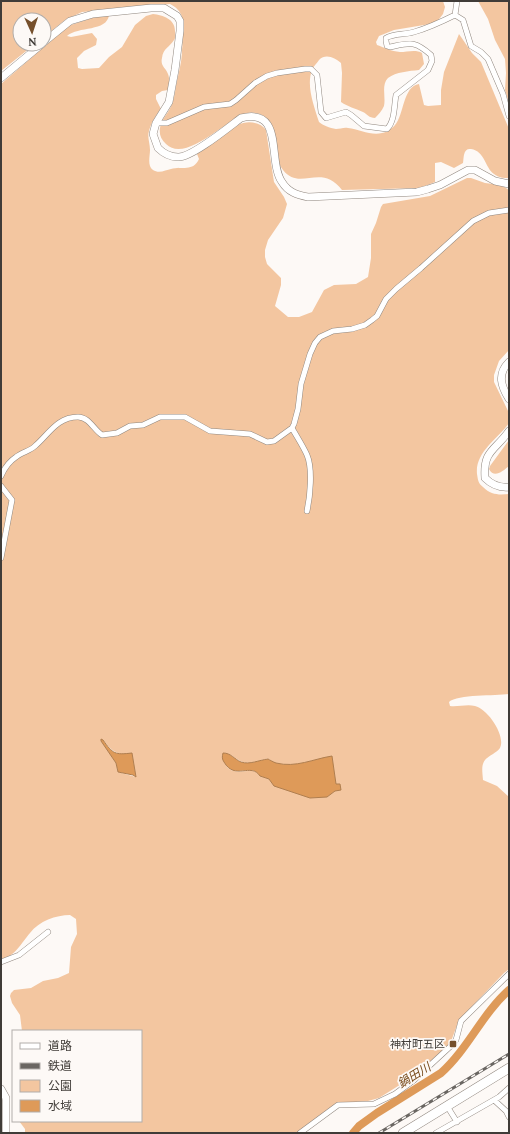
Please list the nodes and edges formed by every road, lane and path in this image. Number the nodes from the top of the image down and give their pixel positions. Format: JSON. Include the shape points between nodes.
{"nodes":[{"id":1,"x":457,"y":1,"type":"edge"},
{"id":2,"x":455,"y":15,"type":"junction"},
{"id":3,"x":52,"y":36,"type":"edge"},
{"id":4,"x":32,"y":52,"type":"edge"},
{"id":5,"x":1,"y":78,"type":"edge"},
{"id":6,"x":509,"y":116,"type":"edge"},
{"id":7,"x":156,"y":123,"type":"junction"},
{"id":8,"x":509,"y":184,"type":"edge"},
{"id":9,"x":509,"y":210,"type":"edge"},
{"id":10,"x":509,"y":362,"type":"edge"},
{"id":11,"x":509,"y":399,"type":"edge"},
{"id":12,"x":292,"y":428,"type":"junction"},
{"id":13,"x":509,"y":431,"type":"edge"},
{"id":14,"x":1,"y":476,"type":"edge"},
{"id":15,"x":1,"y":486,"type":"edge"},
{"id":16,"x":509,"y":487,"type":"edge"},
{"id":17,"x":307,"y":511,"type":"dead end"},
{"id":18,"x":1,"y":558,"type":"edge"},
{"id":19,"x":48,"y":932,"type":"dead end"},
{"id":20,"x":1,"y":962,"type":"edge"},
{"id":21,"x":509,"y":974,"type":"edge"},
{"id":22,"x":509,"y":1068,"type":"edge"},
{"id":23,"x":509,"y":1088,"type":"edge"},
{"id":24,"x":1,"y":1089,"type":"edge"},
{"id":25,"x":494,"y":1100,"type":"junction"},
{"id":26,"x":447,"y":1106,"type":"junction"},
{"id":27,"x":4,"y":1111,"type":"edge"},
{"id":28,"x":509,"y":1117,"type":"edge"},
{"id":29,"x":457,"y":1122,"type":"junction"},
{"id":30,"x":408,"y":1132,"type":"edge"},
{"id":31,"x":6,"y":1133,"type":"edge"},
{"id":32,"x":300,"y":1133,"type":"edge"},
{"id":33,"x":436,"y":1133,"type":"edge"}],
"edges":[{"from":1,"to":2,"type":"street"},
{"from":2,"to":6,"type":"street","via":[[463,20],[471,46],[488,59]]},
{"from":2,"to":7,"type":"street","via":[[412,33],[391,35],[386,38],[387,46],[390,47],[412,43],[420,47],[431,55],[432,61],[428,70],[396,95],[390,127],[387,130],[364,126],[346,112],[326,118],[321,112],[317,75],[315,71],[305,69],[267,76],[230,104],[204,108],[167,123]]},
{"from":3,"to":7,"type":"street","via":[[70,21],[94,14],[164,8],[177,16],[180,21],[169,102]]},
{"from":4,"to":5,"type":"street"},
{"from":7,"to":8,"type":"street","via":[[153,134],[158,148],[170,156],[179,157],[196,150],[241,118],[250,116],[263,119],[269,126],[281,181],[295,194],[308,197],[417,192],[440,185],[468,170],[475,170],[495,181]]},
{"from":9,"to":12,"type":"street","via":[[489,213],[473,221],[396,289],[366,325],[333,331],[320,337],[310,354]]},
{"from":10,"to":11,"type":"street","via":[[503,368],[501,386]]},
{"from":12,"to":14,"type":"street","via":[[274,441],[268,442],[250,434],[210,431],[187,418],[160,417],[143,426],[130,426],[114,434],[102,435],[89,421],[78,417],[57,423],[35,447],[16,456]]},
{"from":12,"to":17,"type":"street","via":[[310,462],[310,498]]},
{"from":13,"to":16,"type":"street","via":[[489,453],[484,469],[485,478],[489,482],[496,486]]},
{"from":15,"to":18,"type":"street","via":[[12,500]]},
{"from":19,"to":20,"type":"street","via":[[19,955]]},
{"from":21,"to":32,"type":"street","via":[[461,1022],[453,1044],[414,1080],[395,1094],[374,1104],[338,1105]]},
{"from":22,"to":26,"type":"highway"},
{"from":23,"to":25,"type":"street"},
{"from":24,"to":27,"type":"street","via":[[6,1098]]},
{"from":25,"to":28,"type":"street"},
{"from":25,"to":29,"type":"street"},
{"from":26,"to":29,"type":"street"},
{"from":26,"to":30,"type":"highway"},
{"from":27,"to":31,"type":"street"},
{"from":29,"to":33,"type":"street"}]}
